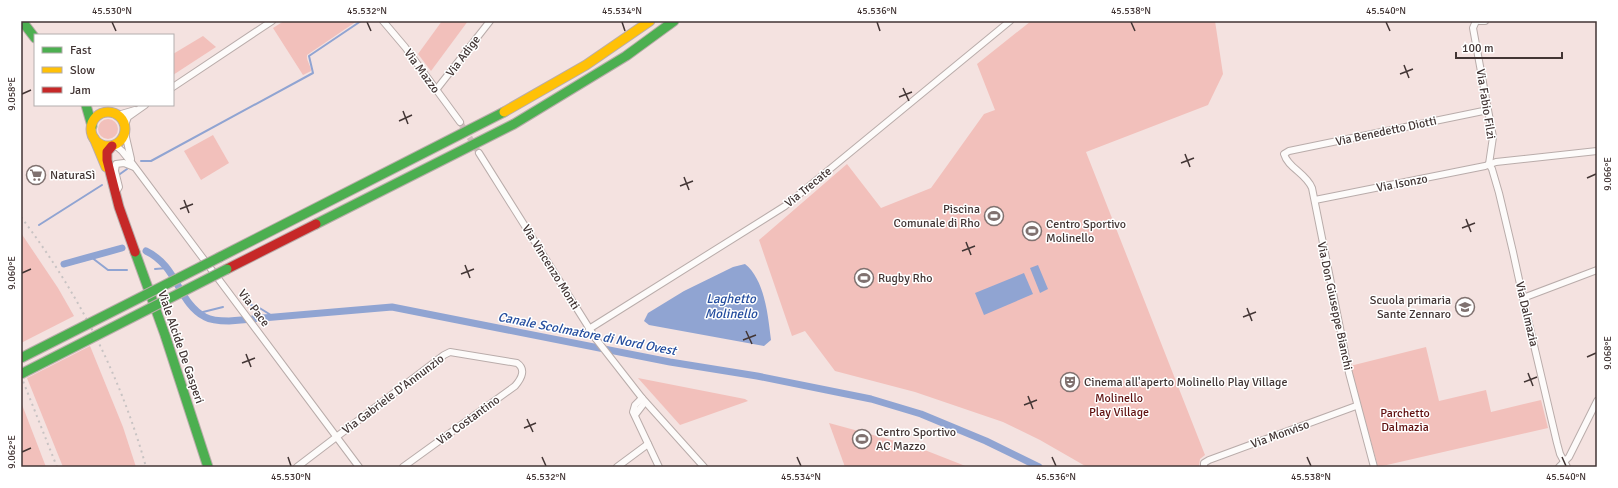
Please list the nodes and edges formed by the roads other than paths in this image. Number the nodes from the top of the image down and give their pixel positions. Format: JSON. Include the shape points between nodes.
{"nodes":[{"id":1,"x":22,"y":21,"type":"edge"},
{"id":2,"x":272,"y":21,"type":"edge"},
{"id":3,"x":382,"y":21,"type":"edge"},
{"id":4,"x":490,"y":21,"type":"edge"},
{"id":5,"x":650,"y":21,"type":"edge"},
{"id":6,"x":674,"y":21,"type":"edge"},
{"id":7,"x":1010,"y":21,"type":"edge"},
{"id":8,"x":1478,"y":21,"type":"edge"},
{"id":9,"x":1485,"y":21,"type":"edge"},
{"id":10,"x":34,"y":37,"type":"edge"},
{"id":11,"x":174,"y":86,"type":"edge"},
{"id":12,"x":436,"y":90,"type":"junction"},
{"id":13,"x":87,"y":106,"type":"edge"},
{"id":14,"x":90,"y":106,"type":"edge"},
{"id":15,"x":142,"y":106,"type":"edge"},
{"id":16,"x":1488,"y":110,"type":"junction"},
{"id":17,"x":108,"y":112,"type":"junction"},
{"id":18,"x":118,"y":115,"type":"junction"},
{"id":19,"x":460,"y":122,"type":"tunnel mouth"},
{"id":20,"x":92,"y":126,"type":"junction"},
{"id":21,"x":125,"y":129,"type":"junction"},
{"id":22,"x":93,"y":137,"type":"junction"},
{"id":23,"x":114,"y":145,"type":"junction"},
{"id":24,"x":1597,"y":151,"type":"edge"},
{"id":25,"x":479,"y":153,"type":"tunnel mouth"},
{"id":26,"x":1284,"y":153,"type":"joint"},
{"id":27,"x":1489,"y":164,"type":"junction"},
{"id":28,"x":133,"y":165,"type":"junction"},
{"id":29,"x":109,"y":170,"type":"junction"},
{"id":30,"x":115,"y":189,"type":"junction"},
{"id":31,"x":1315,"y":200,"type":"junction"},
{"id":32,"x":1597,"y":270,"type":"edge"},
{"id":33,"x":1523,"y":298,"type":"junction"},
{"id":34,"x":589,"y":329,"type":"junction"},
{"id":35,"x":21,"y":358,"type":"edge"},
{"id":36,"x":522,"y":366,"type":"joint"},
{"id":37,"x":21,"y":374,"type":"edge"},
{"id":38,"x":644,"y":400,"type":"junction"},
{"id":39,"x":1597,"y":401,"type":"edge"},
{"id":40,"x":1356,"y":406,"type":"junction"},
{"id":41,"x":337,"y":437,"type":"junction"},
{"id":42,"x":648,"y":444,"type":"junction"},
{"id":43,"x":1204,"y":465,"type":"edge"},
{"id":44,"x":1566,"y":465,"type":"edge"},
{"id":45,"x":208,"y":467,"type":"edge"},
{"id":46,"x":297,"y":467,"type":"edge"},
{"id":47,"x":359,"y":467,"type":"edge"},
{"id":48,"x":403,"y":467,"type":"edge"},
{"id":49,"x":617,"y":467,"type":"edge"},
{"id":50,"x":659,"y":467,"type":"edge"},
{"id":51,"x":704,"y":467,"type":"edge"},
{"id":52,"x":1374,"y":467,"type":"edge"},
{"id":53,"x":1559,"y":467,"type":"edge"}],
"edges":[{"from":1,"to":10,"type":"main road"},
{"from":2,"to":11,"type":"street"},
{"from":3,"to":12,"type":"street","name":"Via Mazzo","via":[[405,47]]},
{"from":4,"to":12,"type":"street","name":"Via Adige"},
{"from":5,"to":35,"type":"main road","bridge":true,"via":[[606,52],[530,98]]},
{"from":6,"to":37,"type":"main road","bridge":true,"via":[[626,56],[514,124]]},
{"from":7,"to":34,"type":"street","name":"Via Trecate","via":[[784,206]]},
{"from":8,"to":9,"type":"street"},
{"from":8,"to":16,"type":"street","name":"Via Fabio Filzi","via":[[1473,28]]},
{"from":12,"to":19,"type":"street","name":"Via Mazzo"},
{"from":13,"to":20,"type":"main road"},
{"from":14,"to":17,"type":"main road"},
{"from":15,"to":18,"type":"street"},
{"from":15,"to":21,"type":"street","via":[[128,118]]},
{"from":16,"to":26,"type":"street","name":"Via Benedetto Diotti"},
{"from":16,"to":27,"type":"street","name":"Via Fabio Filzi","via":[[1493,137]]},
{"from":17,"to":18,"type":"main road"},
{"from":17,"to":20,"type":"main road","via":[[97,116]]},
{"from":18,"to":21,"type":"main road"},
{"from":20,"to":22,"type":"main road"},
{"from":21,"to":23,"type":"main road","via":[[123,138]]},
{"from":21,"to":28,"type":"street","name":"Via Pace"},
{"from":22,"to":23,"type":"main road","via":[[102,144]]},
{"from":22,"to":29,"type":"main road","name":"Viale Alcide De Gasperi"},
{"from":23,"to":28,"type":"street","name":"Via Pace"},
{"from":23,"to":29,"type":"main road","name":"Viale Alcide De Gasperi","via":[[107,154]]},
{"from":24,"to":27,"type":"street","name":"Via Isonzo"},
{"from":25,"to":34,"type":"street","name":"Via Vincenzo Monti"},
{"from":26,"to":31,"type":"street","name":"Via Don Giuseppe Bianchi","via":[[1285,158],[1310,183]]},
{"from":27,"to":31,"type":"street","name":"Via Isonzo"},
{"from":27,"to":33,"type":"street","name":"Via Dalmazia","via":[[1505,216]]},
{"from":28,"to":30,"type":"street","via":[[116,164],[119,187]]},
{"from":28,"to":41,"type":"street","name":"Via Pace"},
{"from":29,"to":30,"type":"main road","name":"Viale Alcide De Gasperi"},
{"from":30,"to":45,"type":"main road","name":"Viale Alcide De Gasperi"},
{"from":31,"to":40,"type":"street","name":"Via Don Giuseppe Bianchi"},
{"from":32,"to":33,"type":"street"},
{"from":33,"to":44,"type":"street","name":"Via Dalmazia","via":[[1557,443]]},
{"from":34,"to":38,"type":"street","name":"Via Vincenzo Monti"},
{"from":36,"to":41,"type":"street","name":"Via Gabriele D'Annunzio","via":[[450,352]]},
{"from":36,"to":48,"type":"street","name":"Via Costantino","via":[[520,381],[515,386]]},
{"from":38,"to":42,"type":"street","via":[[633,409]]},
{"from":38,"to":51,"type":"street","name":"Via Vincenzo Monti"},
{"from":39,"to":44,"type":"street"},
{"from":40,"to":43,"type":"street","name":"Via Monviso","via":[[1209,460]]},
{"from":40,"to":52,"type":"street","name":"Via Don Giuseppe Bianchi"},
{"from":41,"to":46,"type":"street","name":"Via Gabriele D'Annunzio"},
{"from":41,"to":47,"type":"street","name":"Via Pace"},
{"from":42,"to":49,"type":"street"},
{"from":42,"to":50,"type":"street"},
{"from":44,"to":53,"type":"street"}]}
